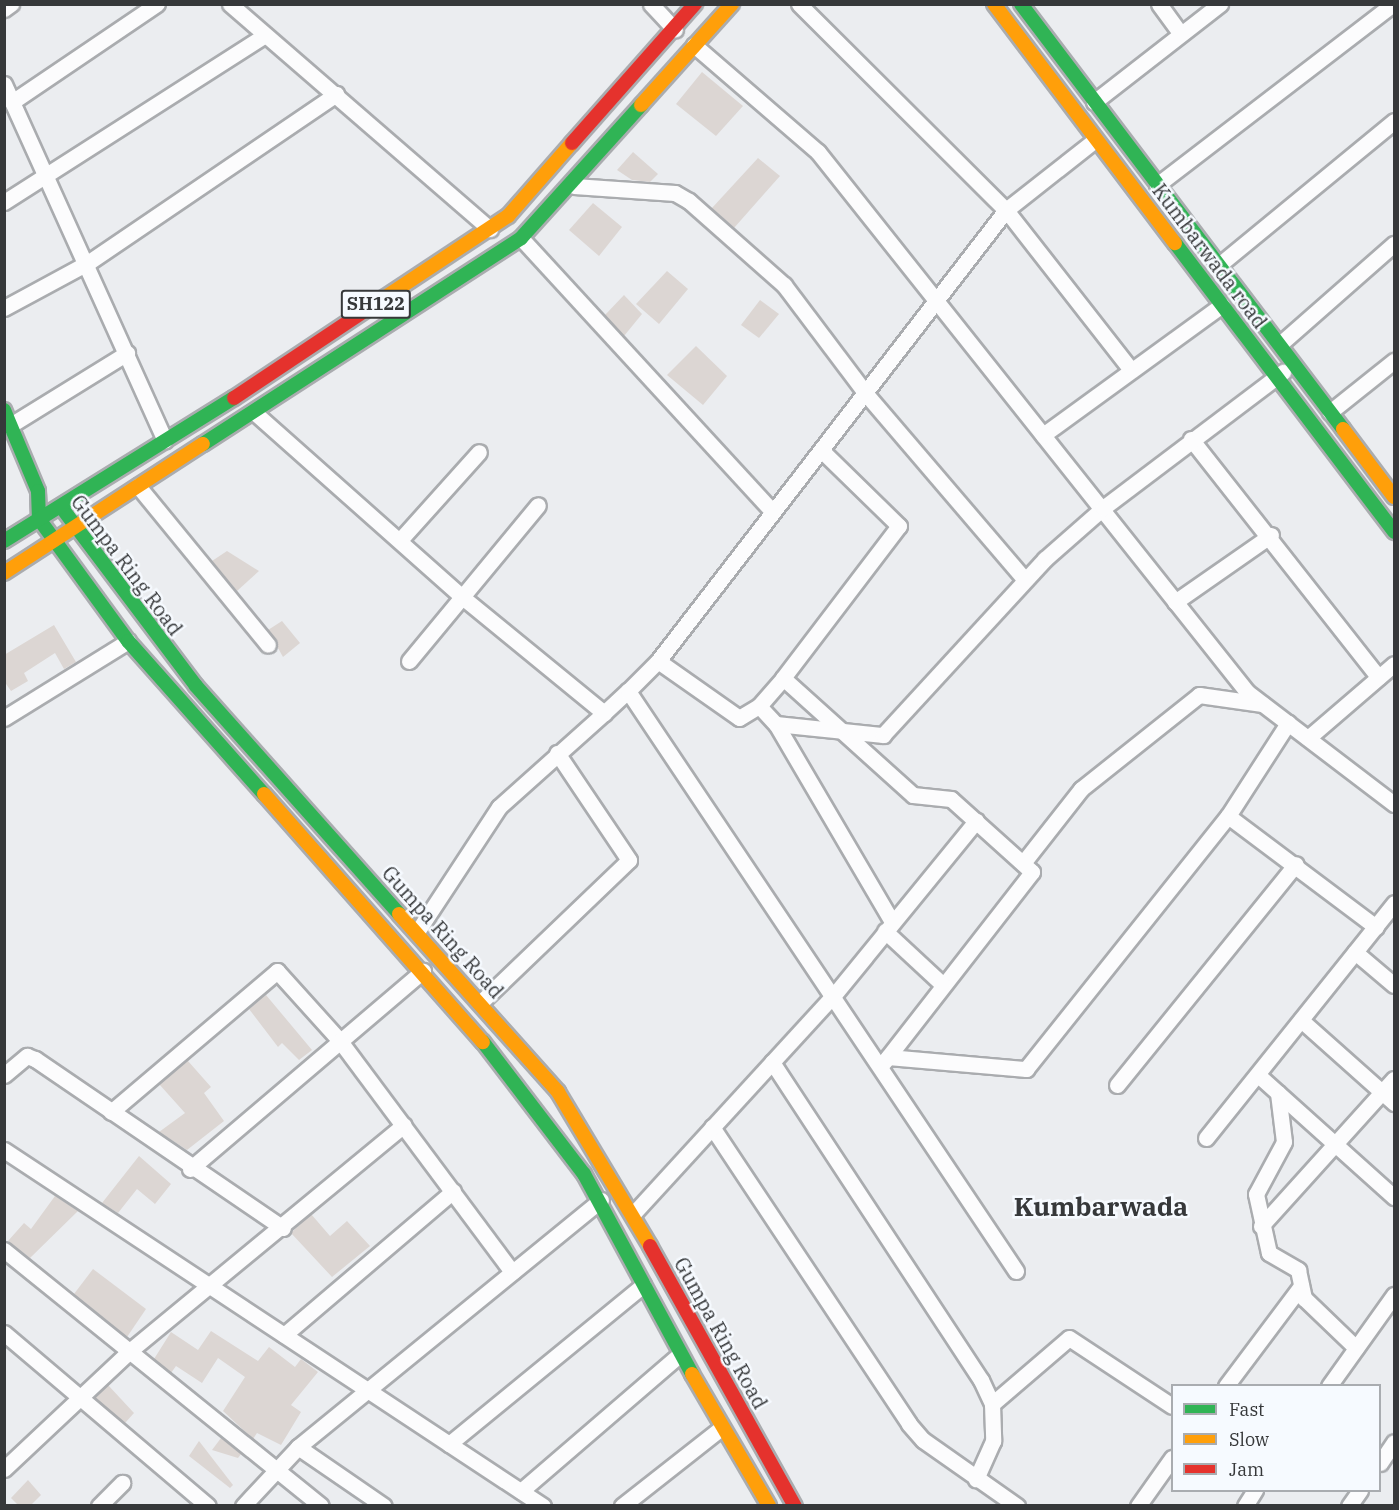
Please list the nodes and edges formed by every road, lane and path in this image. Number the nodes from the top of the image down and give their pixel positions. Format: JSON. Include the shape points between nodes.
{"nodes":[{"id":1,"x":11,"y":4,"type":"edge"},
{"id":2,"x":157,"y":4,"type":"edge"},
{"id":3,"x":230,"y":4,"type":"edge"},
{"id":4,"x":651,"y":4,"type":"edge"},
{"id":5,"x":695,"y":4,"type":"edge"},
{"id":6,"x":732,"y":4,"type":"edge"},
{"id":7,"x":799,"y":4,"type":"edge"},
{"id":8,"x":994,"y":4,"type":"edge"},
{"id":9,"x":1021,"y":4,"type":"edge"},
{"id":10,"x":1159,"y":4,"type":"edge"},
{"id":11,"x":1220,"y":4,"type":"edge"},
{"id":12,"x":1393,"y":4,"type":"edge"},
{"id":13,"x":4,"y":9,"type":"edge"},
{"id":14,"x":675,"y":30,"type":"junction"},
{"id":15,"x":1181,"y":34,"type":"junction"},
{"id":16,"x":265,"y":35,"type":"junction"},
{"id":17,"x":694,"y":45,"type":"junction"},
{"id":18,"x":4,"y":84,"type":"edge"},
{"id":19,"x":336,"y":94,"type":"junction"},
{"id":20,"x":12,"y":102,"type":"junction"},
{"id":21,"x":1094,"y":102,"type":"junction"},
{"id":22,"x":1395,"y":121,"type":"edge"},
{"id":23,"x":1095,"y":140,"type":"junction"},
{"id":24,"x":42,"y":174,"type":"junction"},
{"id":25,"x":1157,"y":185,"type":"junction"},
{"id":26,"x":574,"y":186,"type":"junction"},
{"id":27,"x":4,"y":202,"type":"edge"},
{"id":28,"x":1006,"y":210,"type":"junction"},
{"id":29,"x":490,"y":230,"type":"junction"},
{"id":30,"x":521,"y":238,"type":"junction"},
{"id":31,"x":1395,"y":244,"type":"edge"},
{"id":32,"x":89,"y":262,"type":"junction"},
{"id":33,"x":1219,"y":265,"type":"junction"},
{"id":34,"x":934,"y":303,"type":"junction"},
{"id":35,"x":1222,"y":304,"type":"junction"},
{"id":36,"x":4,"y":308,"type":"edge"},
{"id":37,"x":1280,"y":344,"type":"junction"},
{"id":38,"x":127,"y":353,"type":"junction"},
{"id":39,"x":1395,"y":361,"type":"edge"},
{"id":40,"x":1294,"y":363,"type":"junction"},
{"id":41,"x":1131,"y":370,"type":"junction"},
{"id":42,"x":1276,"y":377,"type":"junction"},
{"id":43,"x":867,"y":395,"type":"junction"},
{"id":44,"x":4,"y":410,"type":"edge"},
{"id":45,"x":1330,"y":412,"type":"junction"},
{"id":46,"x":255,"y":413,"type":"junction"},
{"id":47,"x":9,"y":426,"type":"junction"},
{"id":48,"x":1043,"y":435,"type":"junction"},
{"id":49,"x":165,"y":440,"type":"junction"},
{"id":50,"x":1191,"y":440,"type":"junction"},
{"id":51,"x":821,"y":450,"type":"junction"},
{"id":52,"x":479,"y":452,"type":"dead end"},
{"id":53,"x":138,"y":486,"type":"junction"},
{"id":54,"x":38,"y":492,"type":"junction"},
{"id":55,"x":1395,"y":497,"type":"edge"},
{"id":56,"x":61,"y":505,"type":"junction"},
{"id":57,"x":538,"y":505,"type":"dead end"},
{"id":58,"x":1103,"y":508,"type":"junction"},
{"id":59,"x":773,"y":512,"type":"junction"},
{"id":60,"x":39,"y":519,"type":"junction"},
{"id":61,"x":76,"y":527,"type":"junction"},
{"id":62,"x":1395,"y":532,"type":"edge"},
{"id":63,"x":1270,"y":535,"type":"junction"},
{"id":64,"x":400,"y":540,"type":"junction"},
{"id":65,"x":4,"y":541,"type":"edge"},
{"id":66,"x":54,"y":541,"type":"junction"},
{"id":67,"x":4,"y":573,"type":"edge"},
{"id":68,"x":1024,"y":579,"type":"junction"},
{"id":69,"x":461,"y":596,"type":"junction"},
{"id":70,"x":1175,"y":602,"type":"junction"},
{"id":71,"x":128,"y":641,"type":"junction"},
{"id":72,"x":268,"y":645,"type":"dead end"},
{"id":73,"x":410,"y":661,"type":"dead end"},
{"id":74,"x":658,"y":661,"type":"junction"},
{"id":75,"x":1395,"y":664,"type":"edge"},
{"id":76,"x":1378,"y":677,"type":"junction"},
{"id":77,"x":783,"y":678,"type":"junction"},
{"id":78,"x":628,"y":691,"type":"junction"},
{"id":79,"x":1263,"y":704,"type":"junction"},
{"id":80,"x":759,"y":706,"type":"junction"},
{"id":81,"x":604,"y":713,"type":"junction"},
{"id":82,"x":4,"y":718,"type":"edge"},
{"id":83,"x":1288,"y":723,"type":"junction"},
{"id":84,"x":776,"y":724,"type":"junction"},
{"id":85,"x":852,"y":736,"type":"junction"},
{"id":86,"x":1308,"y":738,"type":"junction"},
{"id":87,"x":557,"y":753,"type":"junction"},
{"id":88,"x":1395,"y":804,"type":"edge"},
{"id":89,"x":1228,"y":816,"type":"junction"},
{"id":90,"x":976,"y":821,"type":"junction"},
{"id":91,"x":1023,"y":863,"type":"junction"},
{"id":92,"x":1296,"y":864,"type":"junction"},
{"id":93,"x":1395,"y":903,"type":"edge"},
{"id":94,"x":889,"y":927,"type":"junction"},
{"id":95,"x":1376,"y":927,"type":"junction"},
{"id":96,"x":417,"y":932,"type":"junction"},
{"id":97,"x":1355,"y":952,"type":"junction"},
{"id":98,"x":423,"y":971,"type":"junction"},
{"id":99,"x":942,"y":984,"type":"junction"},
{"id":100,"x":1395,"y":985,"type":"edge"},
{"id":101,"x":834,"y":995,"type":"junction"},
{"id":102,"x":481,"y":1002,"type":"junction"},
{"id":103,"x":1301,"y":1020,"type":"junction"},
{"id":104,"x":340,"y":1041,"type":"junction"},
{"id":105,"x":885,"y":1061,"type":"junction"},
{"id":106,"x":772,"y":1062,"type":"junction"},
{"id":107,"x":4,"y":1075,"type":"edge"},
{"id":108,"x":1258,"y":1075,"type":"junction"},
{"id":109,"x":1395,"y":1078,"type":"edge"},
{"id":110,"x":1117,"y":1085,"type":"dead end"},
{"id":111,"x":1278,"y":1093,"type":"junction"},
{"id":112,"x":1382,"y":1093,"type":"junction"},
{"id":113,"x":1395,"y":1103,"type":"edge"},
{"id":114,"x":111,"y":1112,"type":"junction"},
{"id":115,"x":404,"y":1125,"type":"junction"},
{"id":116,"x":712,"y":1126,"type":"junction"},
{"id":117,"x":1206,"y":1138,"type":"dead end"},
{"id":118,"x":1336,"y":1146,"type":"junction"},
{"id":119,"x":4,"y":1150,"type":"edge"},
{"id":120,"x":190,"y":1169,"type":"junction"},
{"id":121,"x":453,"y":1191,"type":"junction"},
{"id":122,"x":1395,"y":1197,"type":"edge"},
{"id":123,"x":601,"y":1200,"type":"junction"},
{"id":124,"x":633,"y":1214,"type":"junction"},
{"id":125,"x":1261,"y":1226,"type":"junction"},
{"id":126,"x":283,"y":1228,"type":"junction"},
{"id":127,"x":4,"y":1250,"type":"edge"},
{"id":128,"x":1016,"y":1271,"type":"dead end"},
{"id":129,"x":512,"y":1272,"type":"junction"},
{"id":130,"x":643,"y":1285,"type":"junction"},
{"id":131,"x":207,"y":1286,"type":"junction"},
{"id":132,"x":1301,"y":1286,"type":"junction"},
{"id":133,"x":1395,"y":1295,"type":"edge"},
{"id":134,"x":4,"y":1333,"type":"edge"},
{"id":135,"x":284,"y":1335,"type":"junction"},
{"id":136,"x":132,"y":1348,"type":"junction"},
{"id":137,"x":1356,"y":1348,"type":"junction"},
{"id":138,"x":680,"y":1354,"type":"junction"},
{"id":139,"x":1228,"y":1384,"type":"edge"},
{"id":140,"x":1330,"y":1384,"type":"edge"},
{"id":141,"x":367,"y":1390,"type":"junction"},
{"id":142,"x":81,"y":1398,"type":"junction"},
{"id":143,"x":992,"y":1404,"type":"junction"},
{"id":144,"x":1171,"y":1405,"type":"edge"},
{"id":145,"x":721,"y":1428,"type":"junction"},
{"id":146,"x":1395,"y":1442,"type":"edge"},
{"id":147,"x":449,"y":1444,"type":"junction"},
{"id":148,"x":298,"y":1447,"type":"junction"},
{"id":149,"x":1171,"y":1461,"type":"edge"},
{"id":150,"x":1381,"y":1462,"type":"edge"},
{"id":151,"x":279,"y":1467,"type":"junction"},
{"id":152,"x":4,"y":1469,"type":"edge"},
{"id":153,"x":976,"y":1479,"type":"junction"},
{"id":154,"x":122,"y":1483,"type":"dead end"},
{"id":155,"x":520,"y":1491,"type":"junction"},
{"id":156,"x":1254,"y":1492,"type":"edge"},
{"id":157,"x":1359,"y":1492,"type":"edge"},
{"id":158,"x":997,"y":1501,"type":"edge"},
{"id":159,"x":99,"y":1506,"type":"edge"},
{"id":160,"x":208,"y":1506,"type":"edge"},
{"id":161,"x":243,"y":1506,"type":"edge"},
{"id":162,"x":321,"y":1506,"type":"edge"},
{"id":163,"x":384,"y":1506,"type":"edge"},
{"id":164,"x":543,"y":1506,"type":"edge"},
{"id":165,"x":622,"y":1506,"type":"edge"},
{"id":166,"x":769,"y":1506,"type":"edge"},
{"id":167,"x":795,"y":1506,"type":"edge"},
{"id":168,"x":1017,"y":1506,"type":"edge"},
{"id":169,"x":1138,"y":1506,"type":"edge"},
{"id":170,"x":1245,"y":1506,"type":"edge"},
{"id":171,"x":1349,"y":1506,"type":"edge"}],
"edges":[{"from":1,"to":13,"type":"street"},
{"from":2,"to":20,"type":"street"},
{"from":3,"to":16,"type":"street"},
{"from":4,"to":14,"type":"street"},
{"from":5,"to":14,"type":"street","number":"SH122"},
{"from":6,"to":17,"type":"street"},
{"from":7,"to":28,"type":"street"},
{"from":8,"to":23,"type":"street","name":"Kumbarwada road"},
{"from":9,"to":21,"type":"street","name":"Kumbarwada road"},
{"from":10,"to":15,"type":"street"},
{"from":11,"to":15,"type":"street"},
{"from":12,"to":25,"type":"street"},
{"from":14,"to":29,"type":"street","number":"SH122","via":[[521,203]]},
{"from":15,"to":21,"type":"street"},
{"from":16,"to":19,"type":"street"},
{"from":16,"to":24,"type":"street"},
{"from":17,"to":26,"type":"street"},
{"from":17,"to":34,"type":"street","via":[[818,152]]},
{"from":18,"to":20,"type":"street"},
{"from":19,"to":29,"type":"street"},
{"from":19,"to":32,"type":"street"},
{"from":20,"to":24,"type":"street"},
{"from":21,"to":25,"type":"street","name":"Kumbarwada road"},
{"from":22,"to":33,"type":"street"},
{"from":23,"to":28,"type":"street"},
{"from":23,"to":35,"type":"street","name":"Kumbarwada road"},
{"from":24,"to":27,"type":"street"},
{"from":24,"to":32,"type":"street"},
{"from":25,"to":33,"type":"street","name":"Kumbarwada road"},
{"from":26,"to":30,"type":"street"},
{"from":26,"to":43,"type":"street","via":[[675,193],[689,201],[784,285]]},
{"from":28,"to":34,"type":"street"},
{"from":28,"to":41,"type":"street"},
{"from":29,"to":49,"type":"street","number":"SH122"},
{"from":30,"to":46,"type":"street"},
{"from":30,"to":59,"type":"street"},
{"from":31,"to":37,"type":"street"},
{"from":32,"to":36,"type":"street"},
{"from":32,"to":38,"type":"street"},
{"from":33,"to":37,"type":"street","name":"Kumbarwada road"},
{"from":34,"to":43,"type":"street"},
{"from":34,"to":48,"type":"street"},
{"from":35,"to":41,"type":"street"},
{"from":35,"to":42,"type":"street","name":"Kumbarwada road"},
{"from":37,"to":40,"type":"street","name":"Kumbarwada road"},
{"from":38,"to":47,"type":"street"},
{"from":38,"to":49,"type":"street"},
{"from":39,"to":45,"type":"street"},
{"from":40,"to":42,"type":"street"},
{"from":40,"to":45,"type":"street","name":"Kumbarwada road"},
{"from":41,"to":48,"type":"street"},
{"from":42,"to":50,"type":"street"},
{"from":42,"to":62,"type":"street","name":"Kumbarwada road"},
{"from":43,"to":51,"type":"street"},
{"from":43,"to":68,"type":"street"},
{"from":44,"to":47,"type":"street"},
{"from":45,"to":55,"type":"street","name":"Kumbarwada road"},
{"from":46,"to":53,"type":"street"},
{"from":46,"to":64,"type":"street"},
{"from":47,"to":54,"type":"street"},
{"from":48,"to":58,"type":"street"},
{"from":49,"to":56,"type":"street","number":"SH122"},
{"from":50,"to":58,"type":"street"},
{"from":50,"to":63,"type":"street"},
{"from":51,"to":59,"type":"street"},
{"from":51,"to":77,"type":"street","via":[[899,526]]},
{"from":52,"to":64,"type":"street"},
{"from":53,"to":61,"type":"street"},
{"from":53,"to":72,"type":"street"},
{"from":54,"to":56,"type":"street","name":"Gumpa Ring Road"},
{"from":54,"to":60,"type":"street","name":"Gumpa Ring Road"},
{"from":56,"to":60,"type":"street","number":"SH122"},
{"from":56,"to":61,"type":"street","name":"Gumpa Ring Road"},
{"from":57,"to":69,"type":"street"},
{"from":58,"to":68,"type":"street"},
{"from":58,"to":70,"type":"street"},
{"from":59,"to":74,"type":"street"},
{"from":60,"to":65,"type":"street","number":"SH122"},
{"from":60,"to":66,"type":"street","name":"Gumpa Ring Road"},
{"from":61,"to":66,"type":"street"},
{"from":61,"to":96,"type":"street","name":"Gumpa Ring Road","via":[[196,686]]},
{"from":63,"to":70,"type":"street"},
{"from":63,"to":76,"type":"street"},
{"from":64,"to":69,"type":"street"},
{"from":66,"to":67,"type":"street"},
{"from":66,"to":71,"type":"street","name":"Gumpa Ring Road"},
{"from":68,"to":85,"type":"street","via":[[885,734]]},
{"from":69,"to":73,"type":"street"},
{"from":69,"to":81,"type":"street"},
{"from":70,"to":79,"type":"street","via":[[1247,692]]},
{"from":71,"to":82,"type":"street"},
{"from":71,"to":98,"type":"street","name":"Gumpa Ring Road"},
{"from":74,"to":78,"type":"street"},
{"from":74,"to":80,"type":"street","via":[[732,717],[745,717]]},
{"from":75,"to":76,"type":"street"},
{"from":76,"to":86,"type":"street"},
{"from":77,"to":80,"type":"street"},
{"from":77,"to":85,"type":"street"},
{"from":78,"to":81,"type":"street"},
{"from":78,"to":101,"type":"street"},
{"from":79,"to":83,"type":"street"},
{"from":79,"to":91,"type":"street","via":[[1199,695],[1081,789]]},
{"from":80,"to":84,"type":"street"},
{"from":81,"to":87,"type":"street"},
{"from":83,"to":86,"type":"street"},
{"from":83,"to":89,"type":"street"},
{"from":84,"to":85,"type":"street"},
{"from":84,"to":94,"type":"street"},
{"from":85,"to":90,"type":"street","via":[[913,795],[951,799]]},
{"from":86,"to":88,"type":"street"},
{"from":87,"to":96,"type":"street","via":[[489,820]]},
{"from":87,"to":102,"type":"street","via":[[628,860]]},
{"from":89,"to":92,"type":"street"},
{"from":89,"to":105,"type":"street","via":[[1026,1069]]},
{"from":90,"to":91,"type":"street"},
{"from":90,"to":94,"type":"street"},
{"from":91,"to":99,"type":"street","via":[[1032,872]]},
{"from":92,"to":95,"type":"street"},
{"from":92,"to":110,"type":"street"},
{"from":93,"to":95,"type":"street"},
{"from":94,"to":99,"type":"street"},
{"from":94,"to":101,"type":"street"},
{"from":95,"to":97,"type":"street"},
{"from":96,"to":102,"type":"street","name":"Gumpa Ring Road"},
{"from":97,"to":100,"type":"street"},
{"from":97,"to":103,"type":"street"},
{"from":98,"to":104,"type":"street"},
{"from":98,"to":123,"type":"street","name":"Gumpa Ring Road","via":[[528,1095]]},
{"from":99,"to":105,"type":"street"},
{"from":101,"to":105,"type":"street"},
{"from":101,"to":106,"type":"street"},
{"from":102,"to":124,"type":"street","name":"Gumpa Ring Road","via":[[563,1099]]},
{"from":103,"to":108,"type":"street"},
{"from":103,"to":112,"type":"street"},
{"from":104,"to":114,"type":"street","via":[[276,971]]},
{"from":104,"to":115,"type":"street"},
{"from":104,"to":120,"type":"street"},
{"from":105,"to":128,"type":"street"},
{"from":106,"to":116,"type":"street"},
{"from":106,"to":143,"type":"street","via":[[974,1366]]},
{"from":107,"to":114,"type":"street","via":[[31,1057]]},
{"from":108,"to":111,"type":"street"},
{"from":108,"to":117,"type":"street"},
{"from":109,"to":112,"type":"street"},
{"from":111,"to":118,"type":"street"},
{"from":111,"to":125,"type":"street","via":[[1285,1137],[1257,1190]]},
{"from":112,"to":113,"type":"street"},
{"from":112,"to":118,"type":"street"},
{"from":114,"to":120,"type":"street"},
{"from":115,"to":121,"type":"street"},
{"from":115,"to":126,"type":"street"},
{"from":116,"to":124,"type":"street"},
{"from":116,"to":153,"type":"street","via":[[909,1424]]},
{"from":118,"to":122,"type":"street"},
{"from":118,"to":125,"type":"street"},
{"from":119,"to":131,"type":"street"},
{"from":120,"to":126,"type":"street"},
{"from":121,"to":129,"type":"street"},
{"from":121,"to":135,"type":"street"},
{"from":123,"to":129,"type":"street"},
{"from":123,"to":130,"type":"street","name":"Gumpa Ring Road"},
{"from":124,"to":167,"type":"street","name":"Gumpa Ring Road"},
{"from":125,"to":132,"type":"street","via":[[1269,1254],[1298,1270]]},
{"from":126,"to":131,"type":"street"},
{"from":127,"to":136,"type":"street"},
{"from":129,"to":141,"type":"street"},
{"from":130,"to":138,"type":"street","name":"Gumpa Ring Road"},
{"from":130,"to":147,"type":"street"},
{"from":131,"to":135,"type":"street"},
{"from":131,"to":136,"type":"street"},
{"from":132,"to":137,"type":"street","via":[[1305,1300]]},
{"from":132,"to":139,"type":"street"},
{"from":133,"to":137,"type":"street"},
{"from":134,"to":142,"type":"street"},
{"from":135,"to":141,"type":"street"},
{"from":136,"to":142,"type":"street"},
{"from":136,"to":151,"type":"street"},
{"from":137,"to":140,"type":"street"},
{"from":138,"to":145,"type":"street","name":"Gumpa Ring Road"},
{"from":138,"to":155,"type":"street"},
{"from":141,"to":147,"type":"street"},
{"from":141,"to":148,"type":"street"},
{"from":142,"to":152,"type":"street"},
{"from":142,"to":160,"type":"street"},
{"from":143,"to":144,"type":"street","via":[[1069,1338]]},
{"from":143,"to":153,"type":"street","via":[[993,1442]]},
{"from":145,"to":165,"type":"street"},
{"from":145,"to":166,"type":"street","name":"Gumpa Ring Road"},
{"from":146,"to":150,"type":"street"},
{"from":147,"to":155,"type":"street"},
{"from":148,"to":151,"type":"street"},
{"from":148,"to":163,"type":"street"},
{"from":149,"to":169,"type":"street"},
{"from":151,"to":161,"type":"street"},
{"from":151,"to":162,"type":"street"},
{"from":153,"to":158,"type":"street"},
{"from":154,"to":159,"type":"street"},
{"from":155,"to":164,"type":"street"},
{"from":156,"to":170,"type":"street"},
{"from":157,"to":171,"type":"street"},
{"from":158,"to":168,"type":"street"}]}
